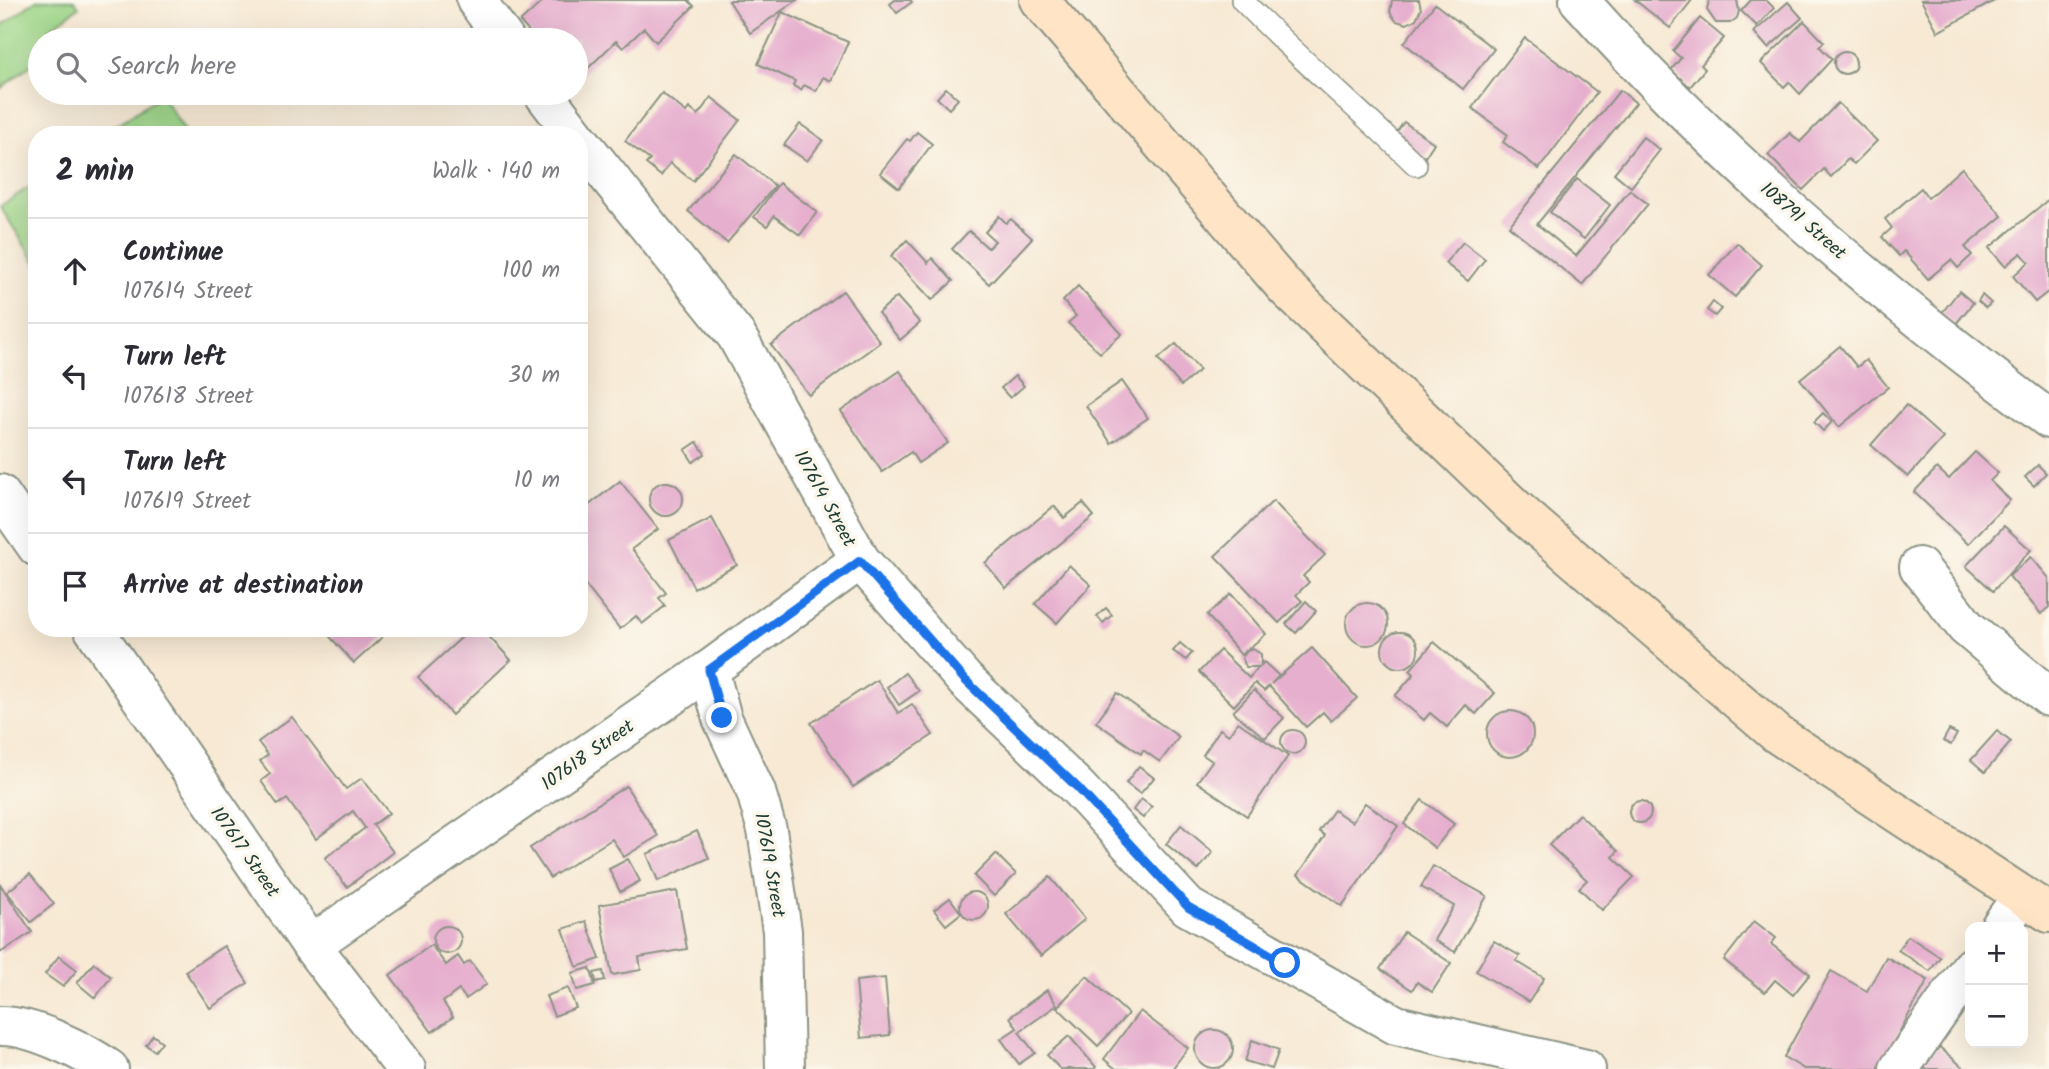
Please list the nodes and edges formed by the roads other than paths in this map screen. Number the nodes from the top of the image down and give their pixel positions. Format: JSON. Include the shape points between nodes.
{"nodes":[{"id":1,"x":476,"y":0,"type":"edge"},
{"id":2,"x":1039,"y":0,"type":"edge"},
{"id":3,"x":1242,"y":0,"type":"edge"},
{"id":4,"x":1579,"y":0,"type":"edge"},
{"id":5,"x":496,"y":28,"type":"edge"},
{"id":6,"x":552,"y":105,"type":"edge"},
{"id":7,"x":568,"y":126,"type":"edge"},
{"id":8,"x":588,"y":151,"type":"edge"},
{"id":9,"x":1416,"y":165,"type":"dead end"},
{"id":10,"x":2049,"y":419,"type":"edge"},
{"id":11,"x":0,"y":494,"type":"edge"},
{"id":12,"x":28,"y":534,"type":"edge"},
{"id":13,"x":860,"y":561,"type":"junction"},
{"id":14,"x":1919,"y":567,"type":"dead end"},
{"id":15,"x":99,"y":637,"type":"edge"},
{"id":16,"x":709,"y":670,"type":"junction"},
{"id":17,"x":2049,"y":697,"type":"edge"},
{"id":18,"x":2042,"y":908,"type":"edge"},
{"id":19,"x":2011,"y":922,"type":"edge"},
{"id":20,"x":311,"y":945,"type":"junction"},
{"id":21,"x":1965,"y":975,"type":"edge"},
{"id":22,"x":0,"y":1026,"type":"edge"},
{"id":23,"x":109,"y":1069,"type":"edge"},
{"id":24,"x":405,"y":1069,"type":"edge"},
{"id":25,"x":785,"y":1069,"type":"edge"},
{"id":26,"x":1586,"y":1069,"type":"edge"},
{"id":27,"x":1899,"y":1069,"type":"edge"}],
"edges":[{"from":1,"to":5,"type":"street"},
{"from":2,"to":18,"type":"main road","via":[[1285,287],[1515,508],[1777,734]]},
{"from":3,"to":9,"type":"lane"},
{"from":4,"to":10,"type":"street","name":"108791 Street","via":[[1623,50],[1793,214]]},
{"from":6,"to":7,"type":"street"},
{"from":8,"to":13,"type":"street","name":"107614 Street","via":[[736,335]]},
{"from":11,"to":12,"type":"street"},
{"from":13,"to":16,"type":"street","name":"107618 Street"},
{"from":13,"to":26,"type":"street","name":"107614 Street","via":[[965,680],[1078,788],[1188,907],[1396,1025]]},
{"from":14,"to":17,"type":"street","via":[[1966,627]]},
{"from":15,"to":20,"type":"street","name":"107617 Street"},
{"from":16,"to":20,"type":"street","name":"107618 Street"},
{"from":16,"to":25,"type":"street","name":"107619 Street","via":[[722,718],[763,815],[772,857],[782,931]]},
{"from":18,"to":19,"type":"street"},
{"from":20,"to":24,"type":"street","name":"107617 Street"},
{"from":21,"to":27,"type":"street"},
{"from":22,"to":23,"type":"street","via":[[15,1026],[69,1047]]}]}
